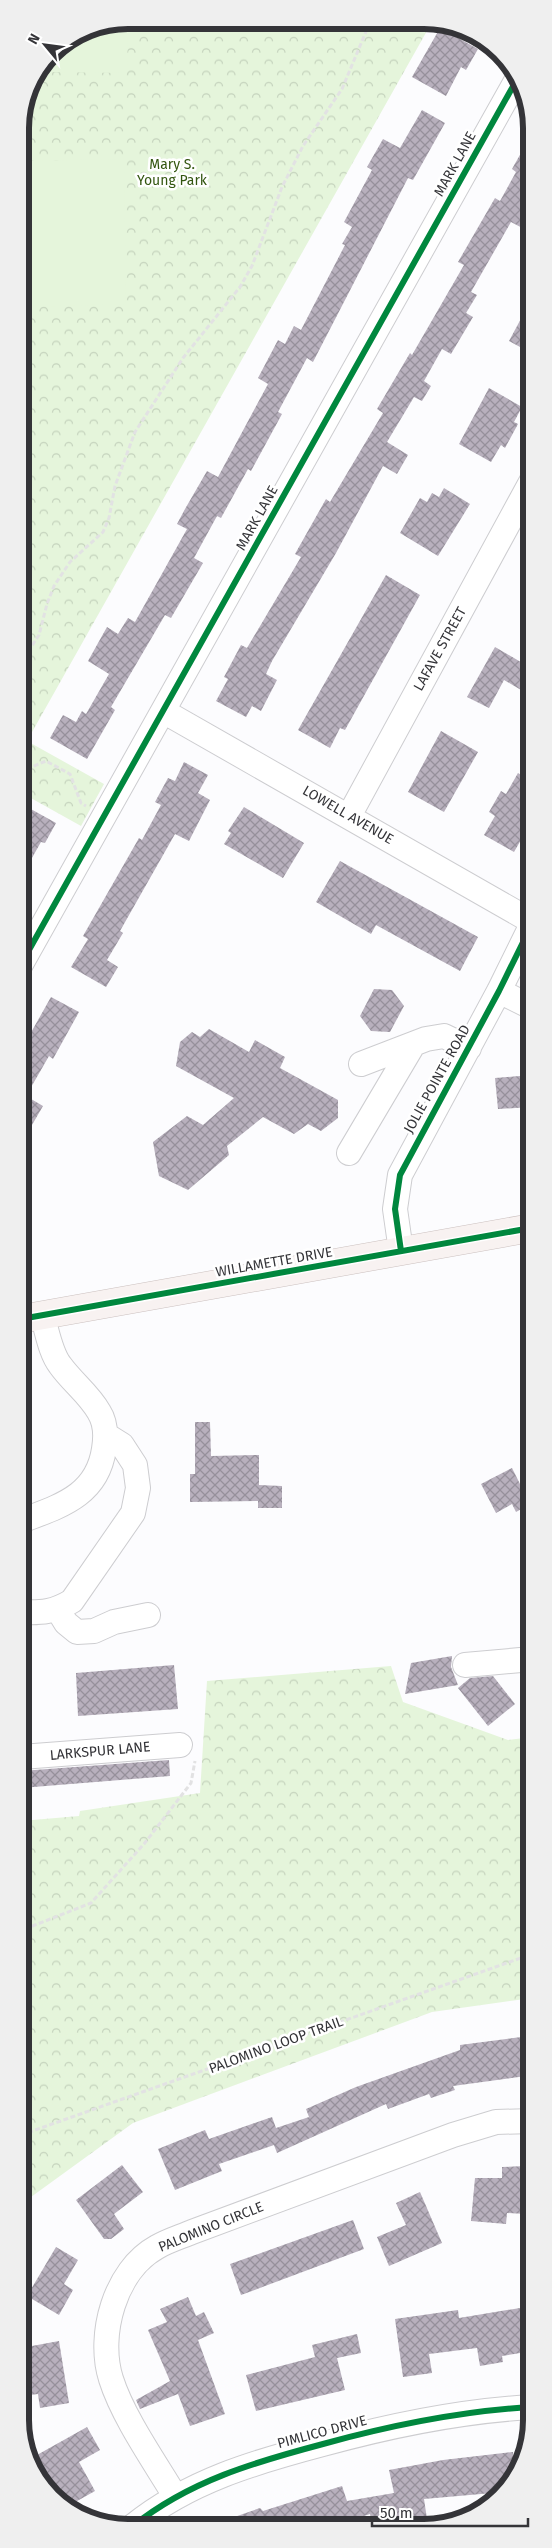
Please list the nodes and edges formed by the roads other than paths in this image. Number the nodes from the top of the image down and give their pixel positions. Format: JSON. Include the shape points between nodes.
{"nodes":[{"id":1,"x":514,"y":85,"type":"edge"},
{"id":2,"x":523,"y":497,"type":"edge"},
{"id":3,"x":163,"y":711,"type":"junction"},
{"id":4,"x":349,"y":816,"type":"junction"},
{"id":5,"x":523,"y":916,"type":"edge"},
{"id":6,"x":523,"y":943,"type":"edge"},
{"id":7,"x":29,"y":950,"type":"edge"},
{"id":8,"x":500,"y":991,"type":"junction"},
{"id":9,"x":523,"y":1003,"type":"edge"},
{"id":10,"x":413,"y":1045,"type":"junction"},
{"id":11,"x":469,"y":1048,"type":"junction"},
{"id":12,"x":361,"y":1064,"type":"dead end"},
{"id":13,"x":349,"y":1153,"type":"dead end"},
{"id":14,"x":523,"y":1229,"type":"edge"},
{"id":15,"x":401,"y":1251,"type":"junction"},
{"id":16,"x":31,"y":1317,"type":"edge"},
{"id":17,"x":106,"y":1435,"type":"junction"},
{"id":18,"x":29,"y":1518,"type":"edge"},
{"id":19,"x":58,"y":1610,"type":"junction"},
{"id":20,"x":29,"y":1613,"type":"edge"},
{"id":21,"x":148,"y":1615,"type":"dead end"},
{"id":22,"x":523,"y":1661,"type":"edge"},
{"id":23,"x":465,"y":1665,"type":"dead end"},
{"id":24,"x":180,"y":1745,"type":"road end"},
{"id":25,"x":29,"y":1757,"type":"edge"},
{"id":26,"x":523,"y":2121,"type":"edge"},
{"id":27,"x":523,"y":2407,"type":"edge"},
{"id":28,"x":175,"y":2496,"type":"junction"},
{"id":29,"x":143,"y":2519,"type":"edge"}],
"edges":[{"from":1,"to":3,"type":"street","name":"MARK LANE"},
{"from":2,"to":4,"type":"street","name":"LAFAVE STREET"},
{"from":3,"to":4,"type":"street","name":"LOWELL AVENUE"},
{"from":3,"to":7,"type":"street","name":"MARK LANE"},
{"from":4,"to":5,"type":"street","name":"LOWELL AVENUE"},
{"from":6,"to":8,"type":"street","name":"JOLIE POINTE ROAD"},
{"from":8,"to":9,"type":"street"},
{"from":8,"to":11,"type":"street","name":"JOLIE POINTE ROAD"},
{"from":10,"to":11,"type":"street","via":[[444,1036]]},
{"from":10,"to":12,"type":"street"},
{"from":10,"to":13,"type":"street"},
{"from":11,"to":15,"type":"street","name":"JOLIE POINTE ROAD","via":[[400,1175],[395,1209]]},
{"from":14,"to":15,"type":"main road","name":"WILLAMETTE DRIVE"},
{"from":15,"to":16,"type":"main road","name":"WILLAMETTE DRIVE"},
{"from":16,"to":17,"type":"street","via":[[59,1364],[90,1397],[100,1414]]},
{"from":17,"to":18,"type":"street","via":[[102,1466],[89,1487],[62,1505]]},
{"from":17,"to":19,"type":"street","via":[[122,1445],[135,1465],[138,1488],[133,1513],[72,1601]]},
{"from":19,"to":20,"type":"street"},
{"from":19,"to":21,"type":"street","via":[[77,1632],[94,1631],[114,1622]]},
{"from":22,"to":23,"type":"street"},
{"from":24,"to":25,"type":"street","name":"LARKSPUR LANE"},
{"from":26,"to":28,"type":"street","name":"PALOMINO CIRCLE","via":[[496,2122],[426,2144],[156,2247],[130,2271],[112,2310],[106,2360],[119,2399]]},
{"from":27,"to":28,"type":"street","name":"PIMLICO DRIVE","via":[[432,2418],[351,2436],[239,2468]]},
{"from":28,"to":29,"type":"street","name":"PIMLICO DRIVE"}]}
